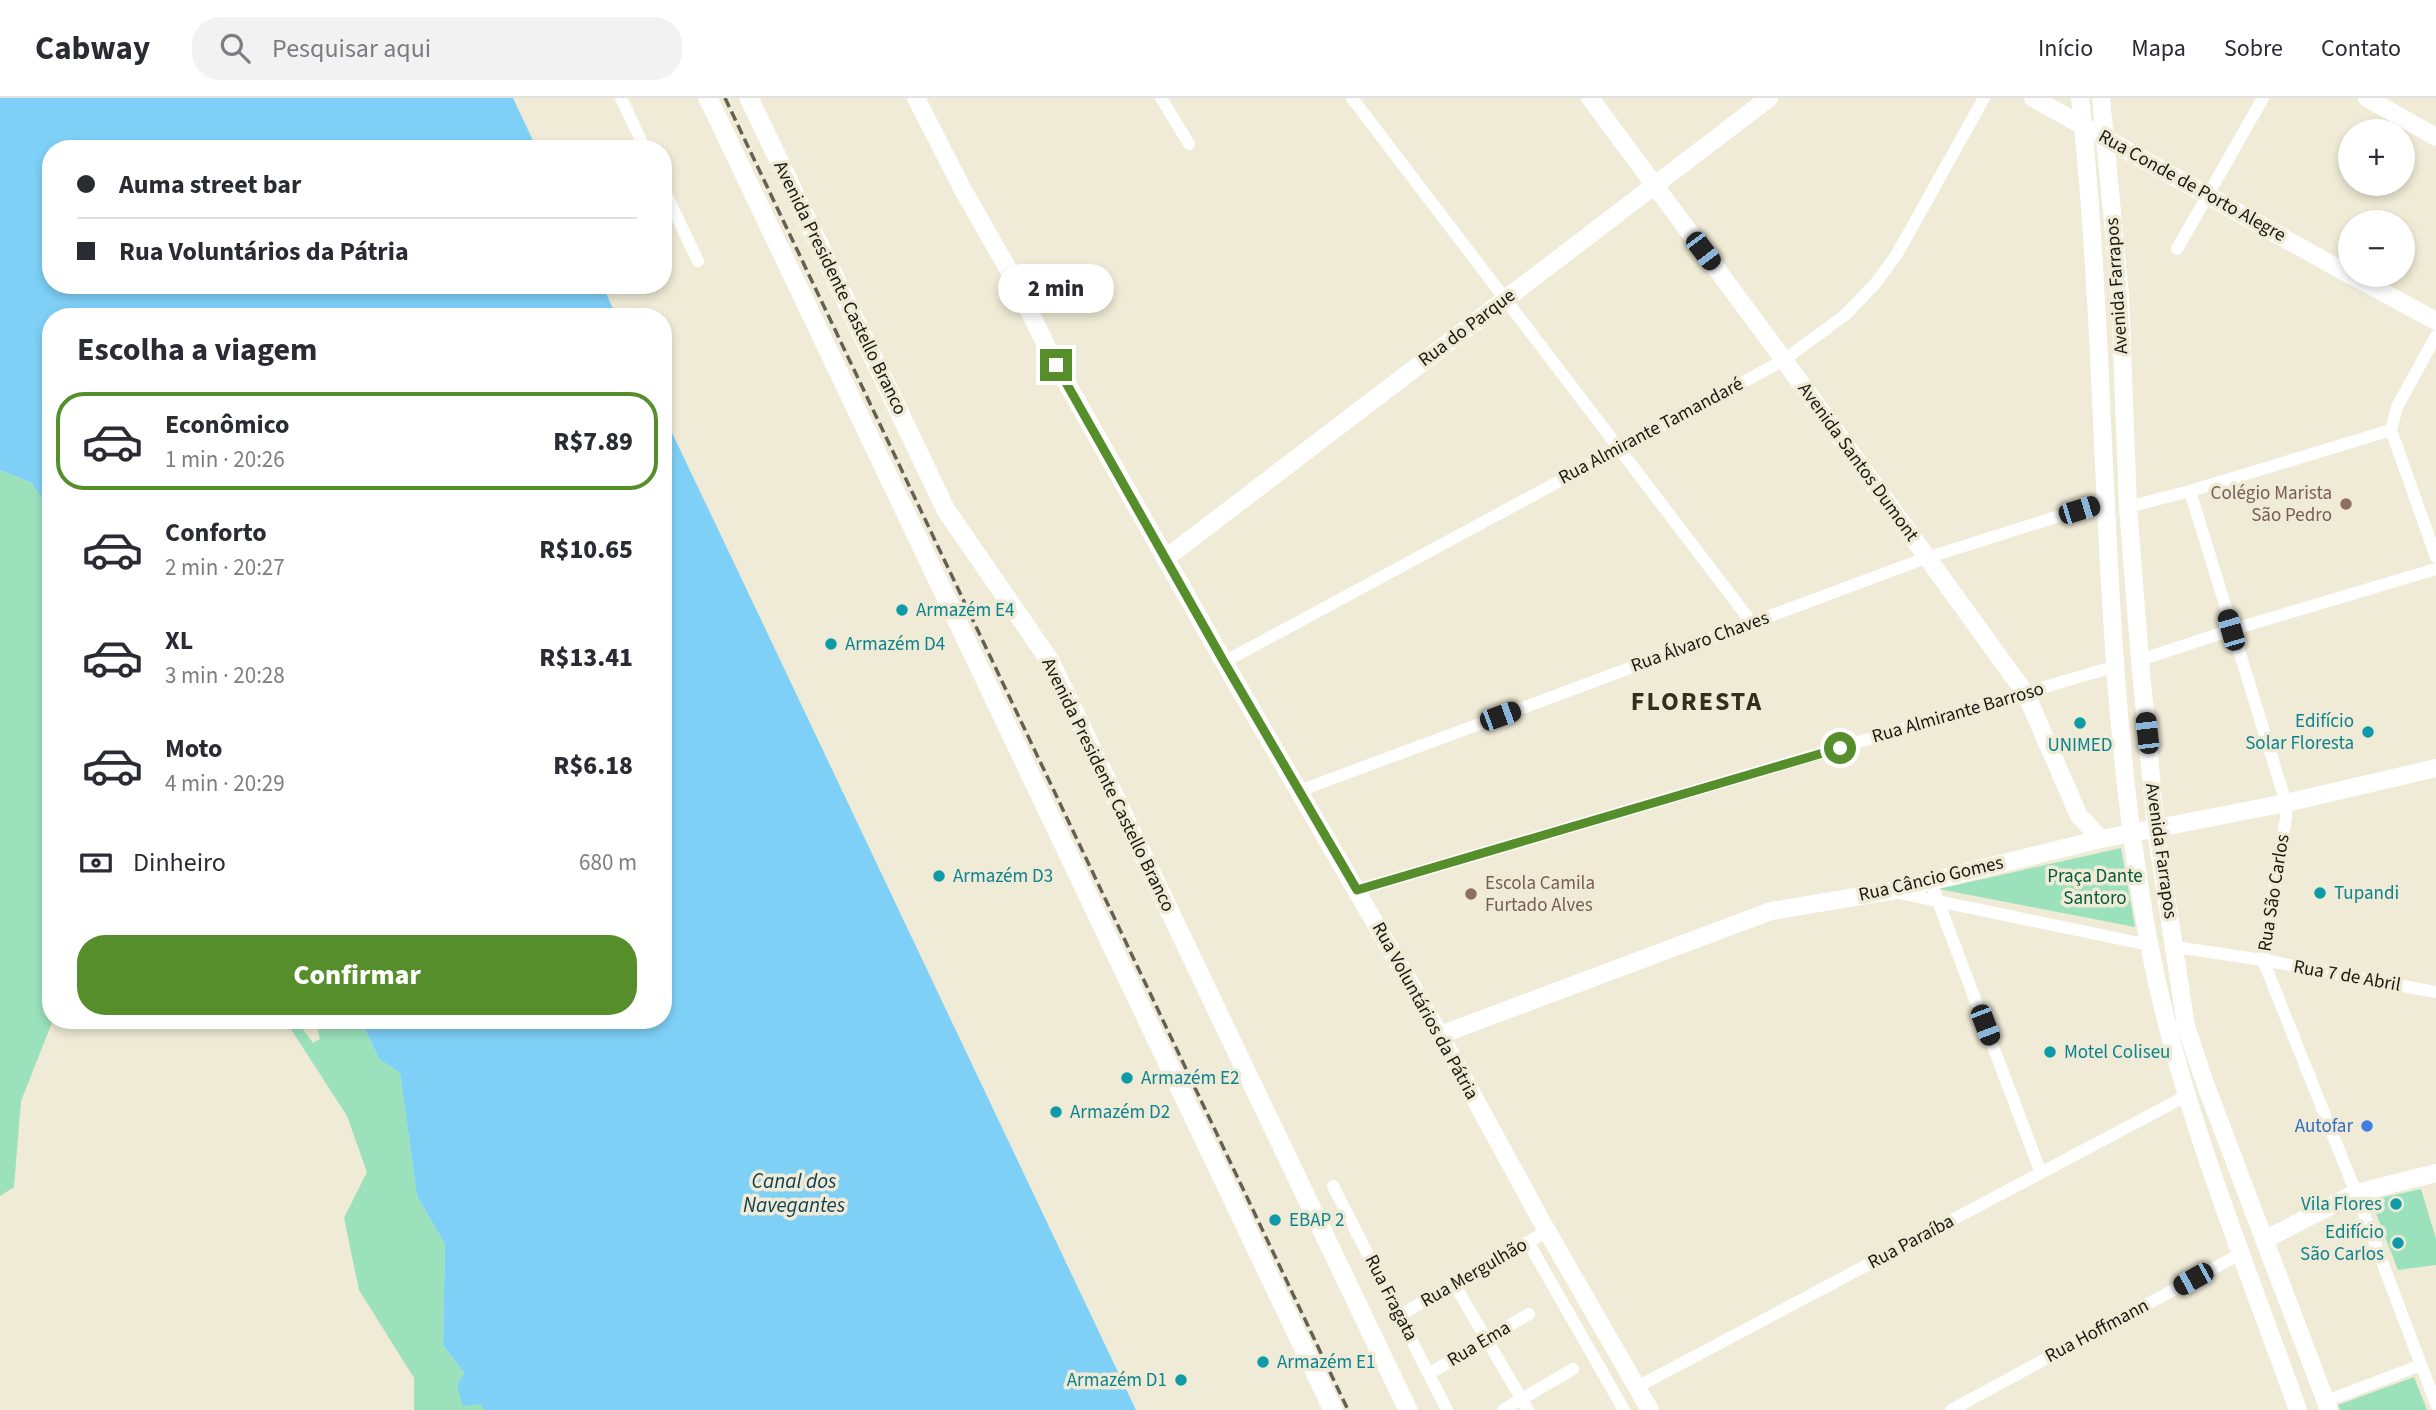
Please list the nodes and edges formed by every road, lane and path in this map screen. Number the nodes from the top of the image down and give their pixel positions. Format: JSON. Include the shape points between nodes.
{"nodes":[{"id":1,"x":621,"y":98,"type":"edge"},
{"id":2,"x":708,"y":98,"type":"edge"},
{"id":3,"x":749,"y":98,"type":"edge"},
{"id":4,"x":916,"y":98,"type":"edge"},
{"id":5,"x":1161,"y":98,"type":"edge"},
{"id":6,"x":1352,"y":98,"type":"edge"},
{"id":7,"x":1590,"y":98,"type":"edge"},
{"id":8,"x":1769,"y":98,"type":"edge"},
{"id":9,"x":1983,"y":98,"type":"edge"},
{"id":10,"x":2033,"y":98,"type":"edge"},
{"id":11,"x":2080,"y":98,"type":"edge"},
{"id":12,"x":2101,"y":98,"type":"edge"},
{"id":13,"x":2263,"y":98,"type":"edge"},
{"id":14,"x":2367,"y":98,"type":"edge"},
{"id":15,"x":2084,"y":126,"type":"junction"},
{"id":16,"x":2436,"y":137,"type":"edge"},
{"id":17,"x":2106,"y":138,"type":"junction"},
{"id":18,"x":641,"y":140,"type":"edge"},
{"id":19,"x":1189,"y":144,"type":"dead end"},
{"id":20,"x":1654,"y":185,"type":"junction"},
{"id":21,"x":2207,"y":196,"type":"junction"},
{"id":22,"x":672,"y":207,"type":"edge"},
{"id":23,"x":2177,"y":249,"type":"dead end"},
{"id":24,"x":698,"y":261,"type":"dead end"},
{"id":25,"x":2338,"y":268,"type":"edge"},
{"id":26,"x":2372,"y":287,"type":"edge"},
{"id":27,"x":1504,"y":300,"type":"junction"},
{"id":28,"x":2436,"y":321,"type":"edge"},
{"id":29,"x":2436,"y":336,"type":"edge"},
{"id":30,"x":1784,"y":360,"type":"junction"},
{"id":31,"x":2391,"y":430,"type":"junction"},
{"id":32,"x":1617,"y":448,"type":"junction"},
{"id":33,"x":2190,"y":491,"type":"junction"},
{"id":34,"x":2104,"y":502,"type":"junction"},
{"id":35,"x":2127,"y":507,"type":"junction"},
{"id":36,"x":2436,"y":557,"type":"edge"},
{"id":37,"x":1166,"y":558,"type":"junction"},
{"id":38,"x":1926,"y":558,"type":"junction"},
{"id":39,"x":2436,"y":569,"type":"edge"},
{"id":40,"x":1752,"y":623,"type":"junction"},
{"id":41,"x":2231,"y":630,"type":"junction"},
{"id":42,"x":2140,"y":660,"type":"junction"},
{"id":43,"x":1224,"y":662,"type":"junction"},
{"id":44,"x":2116,"y":666,"type":"junction"},
{"id":45,"x":2026,"y":694,"type":"junction"},
{"id":46,"x":2436,"y":768,"type":"edge"},
{"id":47,"x":1299,"y":791,"type":"junction"},
{"id":48,"x":2286,"y":803,"type":"junction"},
{"id":49,"x":2156,"y":830,"type":"junction"},
{"id":50,"x":2132,"y":834,"type":"junction"},
{"id":51,"x":2101,"y":839,"type":"junction"},
{"id":52,"x":1930,"y":880,"type":"junction"},
{"id":53,"x":1357,"y":890,"type":"junction"},
{"id":54,"x":1891,"y":891,"type":"junction"},
{"id":55,"x":1938,"y":901,"type":"junction"},
{"id":56,"x":2150,"y":945,"type":"junction"},
{"id":57,"x":2175,"y":947,"type":"junction"},
{"id":58,"x":2263,"y":961,"type":"junction"},
{"id":59,"x":2436,"y":992,"type":"edge"},
{"id":60,"x":1440,"y":1035,"type":"junction"},
{"id":61,"x":2186,"y":1096,"type":"junction"},
{"id":62,"x":2041,"y":1173,"type":"junction"},
{"id":63,"x":2436,"y":1173,"type":"edge"},
{"id":64,"x":1333,"y":1186,"type":"dead end"},
{"id":65,"x":2356,"y":1192,"type":"junction"},
{"id":66,"x":1547,"y":1230,"type":"junction"},
{"id":67,"x":2264,"y":1240,"type":"junction"},
{"id":68,"x":1528,"y":1242,"type":"junction"},
{"id":69,"x":2242,"y":1253,"type":"junction"},
{"id":70,"x":1454,"y":1284,"type":"junction"},
{"id":71,"x":1529,"y":1314,"type":"dead end"},
{"id":72,"x":1400,"y":1315,"type":"junction"},
{"id":73,"x":1487,"y":1340,"type":"junction"},
{"id":74,"x":2421,"y":1365,"type":"junction"},
{"id":75,"x":1573,"y":1369,"type":"dead end"},
{"id":76,"x":1429,"y":1374,"type":"junction"},
{"id":77,"x":1637,"y":1387,"type":"junction"},
{"id":78,"x":2436,"y":1404,"type":"edge"},
{"id":79,"x":1525,"y":1405,"type":"edge"},
{"id":80,"x":2328,"y":1405,"type":"edge"},
{"id":81,"x":1333,"y":1410,"type":"edge"},
{"id":82,"x":1408,"y":1410,"type":"edge"},
{"id":83,"x":1447,"y":1410,"type":"edge"},
{"id":84,"x":1503,"y":1410,"type":"edge"},
{"id":85,"x":1624,"y":1410,"type":"edge"},
{"id":86,"x":1650,"y":1410,"type":"edge"},
{"id":87,"x":1951,"y":1410,"type":"edge"},
{"id":88,"x":2298,"y":1410,"type":"edge"}],
"edges":[{"from":1,"to":18,"type":"street"},
{"from":2,"to":81,"type":"main road","name":"Avenida Presidente Castello Branco"},
{"from":3,"to":82,"type":"main road","name":"Avenida Presidente Castello Branco","via":[[946,510],[1050,662]]},
{"from":4,"to":37,"type":"main road","name":"Rua Voluntários da Pátria","via":[[1051,355]]},
{"from":5,"to":19,"type":"street"},
{"from":6,"to":27,"type":"street"},
{"from":7,"to":20,"type":"main road","name":"Avenida Santos Dumont"},
{"from":8,"to":20,"type":"main road","name":"Rua do Parque"},
{"from":9,"to":30,"type":"street","name":"Rua Almirante Tamandaré","via":[[1897,254],[1875,284],[1845,315]]},
{"from":10,"to":15,"type":"main road","name":"Rua Conde de Porto Alegre"},
{"from":11,"to":15,"type":"main road","name":"Avenida Farrapos"},
{"from":12,"to":17,"type":"main road","name":"Avenida Farrapos"},
{"from":13,"to":21,"type":"street"},
{"from":14,"to":16,"type":"main road"},
{"from":15,"to":17,"type":"main road","name":"Rua Conde de Porto Alegre"},
{"from":15,"to":34,"type":"main road","name":"Avenida Farrapos"},
{"from":17,"to":21,"type":"main road","name":"Rua Conde de Porto Alegre"},
{"from":17,"to":35,"type":"main road","name":"Avenida Farrapos","via":[[2120,295]]},
{"from":20,"to":27,"type":"main road","name":"Rua do Parque"},
{"from":20,"to":30,"type":"main road","name":"Avenida Santos Dumont"},
{"from":21,"to":23,"type":"street"},
{"from":21,"to":25,"type":"main road","name":"Rua Conde de Porto Alegre"},
{"from":22,"to":24,"type":"street"},
{"from":26,"to":28,"type":"main road","name":"Rua Conde de Porto Alegre"},
{"from":27,"to":32,"type":"street"},
{"from":27,"to":37,"type":"main road","name":"Rua do Parque"},
{"from":29,"to":31,"type":"street","via":[[2397,407]]},
{"from":30,"to":32,"type":"street","name":"Rua Almirante Tamandaré"},
{"from":30,"to":38,"type":"main road","name":"Avenida Santos Dumont"},
{"from":31,"to":33,"type":"street"},
{"from":31,"to":36,"type":"street"},
{"from":32,"to":40,"type":"street"},
{"from":32,"to":43,"type":"street","name":"Rua Almirante Tamandaré"},
{"from":33,"to":35,"type":"street"},
{"from":33,"to":41,"type":"street","name":"Rua São Carlos"},
{"from":34,"to":38,"type":"street","name":"Rua Álvaro Chaves"},
{"from":34,"to":44,"type":"main road","name":"Avenida Farrapos"},
{"from":35,"to":42,"type":"main road","name":"Avenida Farrapos"},
{"from":37,"to":43,"type":"main road","name":"Rua Voluntários da Pátria"},
{"from":38,"to":40,"type":"street","name":"Rua Álvaro Chaves"},
{"from":38,"to":45,"type":"main road","name":"Avenida Santos Dumont"},
{"from":39,"to":41,"type":"street"},
{"from":40,"to":47,"type":"street","name":"Rua Álvaro Chaves"},
{"from":41,"to":42,"type":"street"},
{"from":41,"to":48,"type":"street","name":"Rua São Carlos"},
{"from":42,"to":49,"type":"main road","name":"Avenida Farrapos"},
{"from":43,"to":47,"type":"main road","name":"Rua Voluntários da Pátria"},
{"from":44,"to":45,"type":"street","name":"Rua Almirante Barroso"},
{"from":44,"to":50,"type":"main road","name":"Avenida Farrapos"},
{"from":45,"to":51,"type":"main road","name":"Avenida Santos Dumont","via":[[2079,816]]},
{"from":45,"to":53,"type":"street","name":"Rua Almirante Barroso"},
{"from":46,"to":48,"type":"main road","name":"Rua Câncio Gomes"},
{"from":47,"to":53,"type":"main road","name":"Rua Voluntários da Pátria"},
{"from":48,"to":49,"type":"main road","name":"Rua Câncio Gomes"},
{"from":48,"to":58,"type":"street","name":"Rua São Carlos"},
{"from":49,"to":50,"type":"main road","name":"Rua Câncio Gomes"},
{"from":49,"to":57,"type":"main road","name":"Avenida Farrapos"},
{"from":50,"to":51,"type":"main road","name":"Rua Câncio Gomes"},
{"from":50,"to":56,"type":"main road","name":"Avenida Farrapos"},
{"from":51,"to":52,"type":"main road","name":"Rua Câncio Gomes"},
{"from":52,"to":54,"type":"main road","name":"Rua Câncio Gomes"},
{"from":52,"to":55,"type":"street"},
{"from":53,"to":60,"type":"main road","name":"Rua Voluntários da Pátria"},
{"from":54,"to":55,"type":"street"},
{"from":54,"to":60,"type":"main road","name":"Rua Câncio Gomes","via":[[1771,911]]},
{"from":55,"to":56,"type":"street"},
{"from":55,"to":62,"type":"street"},
{"from":56,"to":61,"type":"main road","name":"Avenida Farrapos"},
{"from":57,"to":58,"type":"street","name":"Rua 7 de Abril"},
{"from":57,"to":67,"type":"main road","name":"Avenida Farrapos","via":[[2186,1027]]},
{"from":58,"to":59,"type":"street","name":"Rua 7 de Abril"},
{"from":58,"to":65,"type":"street","name":"Rua São Carlos"},
{"from":60,"to":66,"type":"main road","name":"Rua Voluntários da Pátria"},
{"from":61,"to":62,"type":"street","name":"Rua Paraíba"},
{"from":61,"to":69,"type":"main road","name":"Avenida Farrapos"},
{"from":62,"to":77,"type":"street","name":"Rua Paraíba"},
{"from":63,"to":65,"type":"main road"},
{"from":64,"to":72,"type":"street","name":"Rua Fragata"},
{"from":65,"to":67,"type":"main road"},
{"from":65,"to":74,"type":"street","name":"Rua São Carlos"},
{"from":66,"to":68,"type":"street","name":"Rua Mergulhão"},
{"from":66,"to":77,"type":"main road","name":"Rua Voluntários da Pátria"},
{"from":67,"to":80,"type":"main road","name":"Avenida Farrapos"},
{"from":68,"to":70,"type":"street","name":"Rua Mergulhão"},
{"from":68,"to":85,"type":"street"},
{"from":69,"to":87,"type":"street","name":"Rua Hoffmann"},
{"from":69,"to":88,"type":"main road","name":"Avenida Farrapos"},
{"from":70,"to":72,"type":"street","name":"Rua Mergulhão"},
{"from":70,"to":73,"type":"street"},
{"from":71,"to":73,"type":"street","name":"Rua Ema"},
{"from":72,"to":76,"type":"street","name":"Rua Fragata"},
{"from":73,"to":76,"type":"street","name":"Rua Ema"},
{"from":73,"to":79,"type":"street"},
{"from":74,"to":78,"type":"street","name":"Rua São Carlos"},
{"from":74,"to":80,"type":"street"},
{"from":75,"to":79,"type":"street"},
{"from":76,"to":83,"type":"street","name":"Rua Fragata"},
{"from":77,"to":86,"type":"main road","name":"Rua Voluntários da Pátria"},
{"from":79,"to":84,"type":"street"}]}
